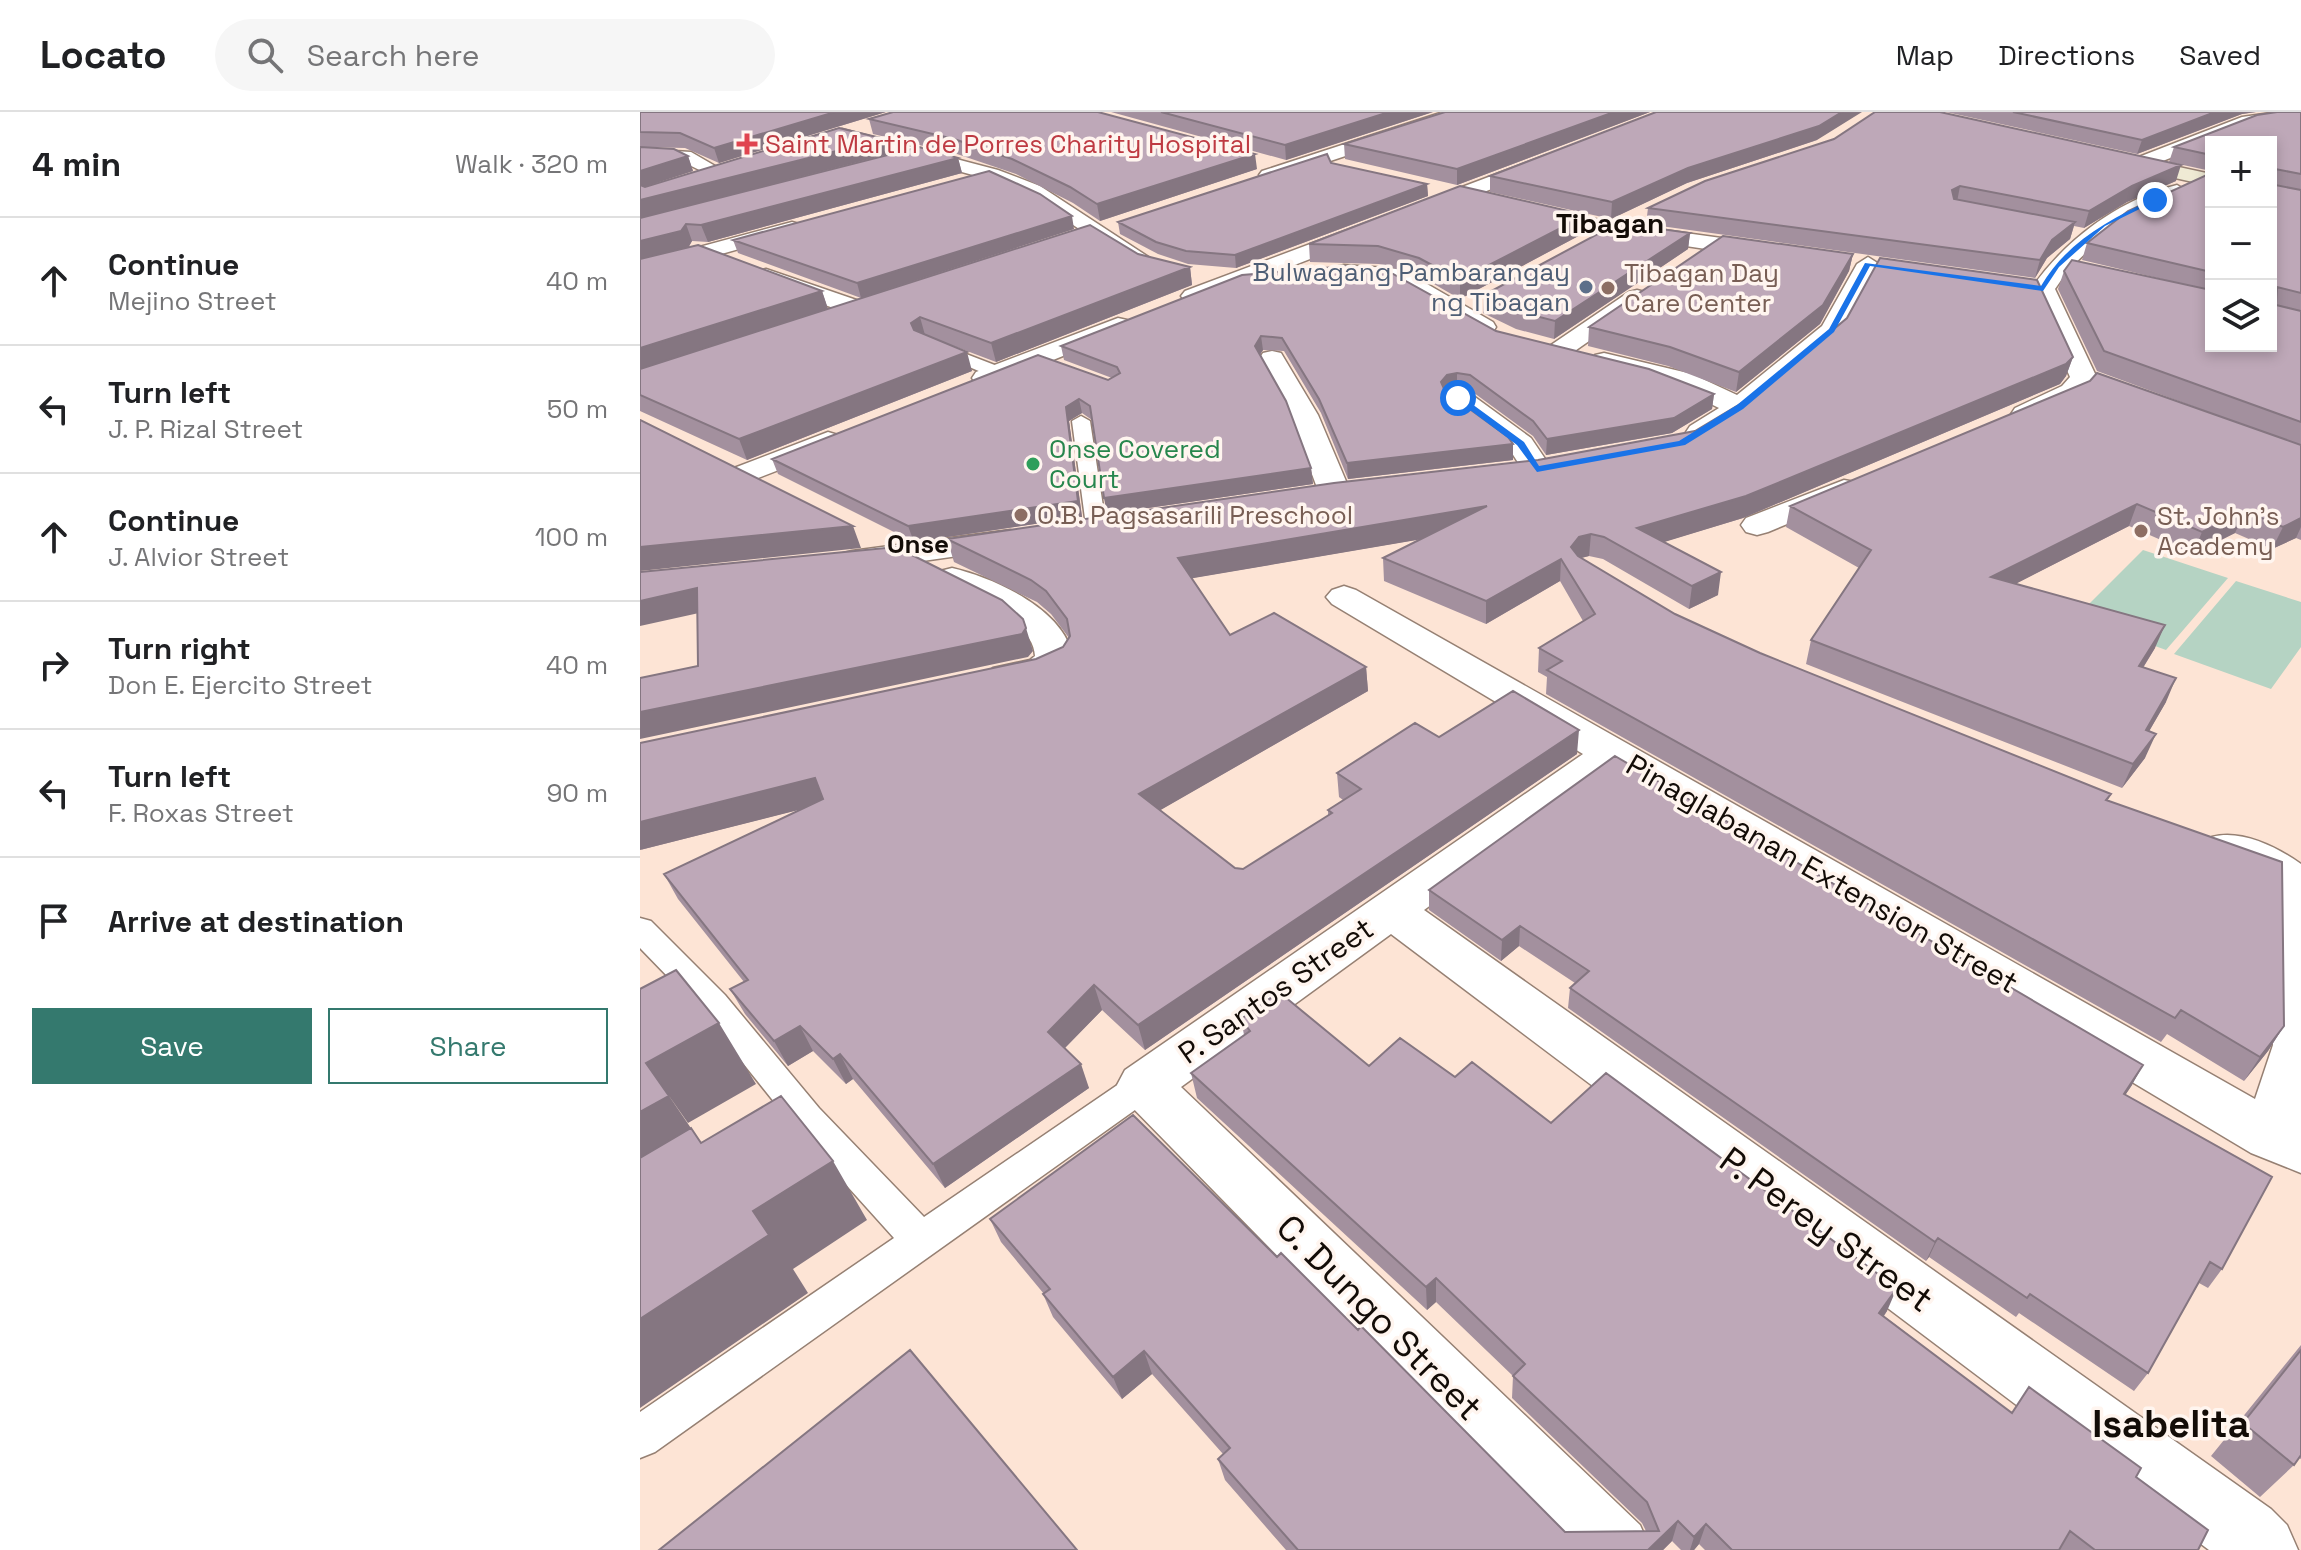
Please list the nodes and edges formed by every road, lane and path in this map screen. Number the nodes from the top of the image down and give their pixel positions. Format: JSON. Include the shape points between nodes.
{"nodes":[{"id":1,"x":1460,"y":112,"type":"edge"},
{"id":2,"x":2301,"y":114,"type":"edge"},
{"id":3,"x":868,"y":126,"type":"dead end"},
{"id":4,"x":1571,"y":152,"type":"edge"},
{"id":5,"x":640,"y":154,"type":"edge"},
{"id":6,"x":919,"y":154,"type":"junction"},
{"id":7,"x":2097,"y":155,"type":"edge"},
{"id":8,"x":2138,"y":164,"type":"junction"},
{"id":9,"x":875,"y":166,"type":"edge"},
{"id":10,"x":742,"y":167,"type":"edge"},
{"id":11,"x":1257,"y":170,"type":"dead end"},
{"id":12,"x":720,"y":174,"type":"junction"},
{"id":13,"x":991,"y":174,"type":"junction"},
{"id":14,"x":2205,"y":179,"type":"edge"},
{"id":15,"x":2205,"y":181,"type":"edge"},
{"id":16,"x":691,"y":182,"type":"edge"},
{"id":17,"x":947,"y":186,"type":"edge"},
{"id":18,"x":1429,"y":188,"type":"edge"},
{"id":19,"x":1459,"y":195,"type":"junction"},
{"id":20,"x":1639,"y":216,"type":"edge"},
{"id":21,"x":812,"y":223,"type":"edge"},
{"id":22,"x":1124,"y":224,"type":"edge"},
{"id":23,"x":1613,"y":229,"type":"junction"},
{"id":24,"x":1097,"y":233,"type":"junction"},
{"id":25,"x":667,"y":237,"type":"edge"},
{"id":26,"x":1589,"y":241,"type":"edge"},
{"id":27,"x":1070,"y":242,"type":"edge"},
{"id":28,"x":1715,"y":244,"type":"junction"},
{"id":29,"x":708,"y":251,"type":"junction"},
{"id":30,"x":1786,"y":253,"type":"edge"},
{"id":31,"x":1866,"y":264,"type":"dead end"},
{"id":32,"x":1682,"y":267,"type":"edge"},
{"id":33,"x":640,"y":270,"type":"edge"},
{"id":34,"x":2088,"y":272,"type":"edge"},
{"id":35,"x":1235,"y":279,"type":"junction"},
{"id":36,"x":2042,"y":280,"type":"junction"},
{"id":37,"x":1657,"y":284,"type":"edge"},
{"id":38,"x":1171,"y":304,"type":"edge"},
{"id":39,"x":1145,"y":315,"type":"edge"},
{"id":40,"x":823,"y":322,"type":"edge"},
{"id":41,"x":1502,"y":334,"type":"edge"},
{"id":42,"x":927,"y":343,"type":"edge"},
{"id":43,"x":1037,"y":358,"type":"junction"},
{"id":44,"x":1272,"y":359,"type":"dead end"},
{"id":45,"x":1066,"y":369,"type":"edge"},
{"id":46,"x":999,"y":373,"type":"junction"},
{"id":47,"x":2084,"y":378,"type":"junction"},
{"id":48,"x":957,"y":389,"type":"edge"},
{"id":49,"x":2113,"y":389,"type":"edge"},
{"id":50,"x":1458,"y":398,"type":"edge"},
{"id":51,"x":1740,"y":407,"type":"junction"},
{"id":52,"x":1081,"y":421,"type":"edge"},
{"id":53,"x":2007,"y":421,"type":"edge"},
{"id":54,"x":844,"y":435,"type":"edge"},
{"id":55,"x":1667,"y":446,"type":"edge"},
{"id":56,"x":1536,"y":469,"type":"edge"},
{"id":57,"x":1875,"y":477,"type":"edge"},
{"id":58,"x":1336,"y":493,"type":"edge"},
{"id":59,"x":784,"y":494,"type":"edge"},
{"id":60,"x":1757,"y":525,"type":"dead end"},
{"id":61,"x":852,"y":528,"type":"edge"},
{"id":62,"x":1082,"y":529,"type":"joint"},
{"id":63,"x":906,"y":556,"type":"junction"},
{"id":64,"x":828,"y":564,"type":"edge"},
{"id":65,"x":1344,"y":597,"type":"dead end"},
{"id":66,"x":965,"y":685,"type":"edge"},
{"id":67,"x":1613,"y":753,"type":"junction"},
{"id":68,"x":2198,"y":836,"type":"edge"},
{"id":69,"x":1391,"y":910,"type":"junction"},
{"id":70,"x":640,"y":929,"type":"edge"},
{"id":71,"x":1144,"y":1085,"type":"junction"},
{"id":72,"x":2286,"y":1142,"type":"edge"},
{"id":73,"x":928,"y":1233,"type":"junction"},
{"id":74,"x":640,"y":1437,"type":"edge"},
{"id":75,"x":1615,"y":1550,"type":"edge"},
{"id":76,"x":2262,"y":1550,"type":"edge"}],
"edges":[{"from":1,"to":11,"type":"street","via":[[1286,169]]},
{"from":2,"to":8,"type":"street","via":[[2248,121]]},
{"from":3,"to":6,"type":"street","via":[[835,136]]},
{"from":4,"to":19,"type":"street"},
{"from":5,"to":12,"type":"street","via":[[685,156]]},
{"from":6,"to":9,"type":"street"},
{"from":6,"to":13,"type":"street"},
{"from":7,"to":8,"type":"main road"},
{"from":8,"to":14,"type":"main road"},
{"from":10,"to":12,"type":"street"},
{"from":12,"to":16,"type":"street"},
{"from":13,"to":17,"type":"street"},
{"from":13,"to":24,"type":"street","via":[[1061,205]]},
{"from":15,"to":36,"type":"street","via":[[2080,234]]},
{"from":18,"to":19,"type":"street"},
{"from":19,"to":23,"type":"street"},
{"from":19,"to":35,"type":"street"},
{"from":20,"to":23,"type":"street"},
{"from":21,"to":29,"type":"street"},
{"from":22,"to":24,"type":"street"},
{"from":23,"to":26,"type":"street"},
{"from":23,"to":28,"type":"street"},
{"from":24,"to":27,"type":"street"},
{"from":24,"to":35,"type":"street","via":[[1174,273]]},
{"from":25,"to":29,"type":"street"},
{"from":28,"to":30,"type":"street"},
{"from":28,"to":32,"type":"street"},
{"from":29,"to":33,"type":"street"},
{"from":29,"to":40,"type":"street","via":[[870,307]]},
{"from":31,"to":51,"type":"street","via":[[1832,330]]},
{"from":34,"to":36,"type":"street"},
{"from":35,"to":38,"type":"street"},
{"from":35,"to":41,"type":"street","via":[[1393,274],[1470,307],[1488,330]]},
{"from":36,"to":47,"type":"street"},
{"from":37,"to":51,"type":"street","via":[[1553,348],[1683,380]]},
{"from":39,"to":43,"type":"street"},
{"from":42,"to":46,"type":"lane"},
{"from":43,"to":45,"type":"lane"},
{"from":43,"to":46,"type":"street"},
{"from":44,"to":58,"type":"street","via":[[1304,415]]},
{"from":46,"to":48,"type":"street"},
{"from":47,"to":49,"type":"street"},
{"from":47,"to":53,"type":"street","via":[[2072,392]]},
{"from":50,"to":56,"type":"street","via":[[1521,444]]},
{"from":51,"to":55,"type":"street","via":[[1682,443]]},
{"from":52,"to":62,"type":"lane"},
{"from":54,"to":59,"type":"street","via":[[732,467]]},
{"from":57,"to":60,"type":"street"},
{"from":61,"to":63,"type":"street"},
{"from":62,"to":63,"type":"street"},
{"from":63,"to":64,"type":"street"},
{"from":63,"to":66,"type":"street","via":[[1023,613],[1046,631],[1055,650],[1054,660],[1042,669]]},
{"from":65,"to":67,"type":"street","name":"Pinaglabanan Extension Street"},
{"from":67,"to":69,"type":"street","name":"P. Santos Street"},
{"from":67,"to":72,"type":"street","name":"Pinaglabanan Extension Street"},
{"from":68,"to":72,"type":"street","via":[[2272,866],[2295,883],[2299,1045]]},
{"from":69,"to":71,"type":"street","name":"P. Santos Street"},
{"from":69,"to":76,"type":"street","name":"P. Perey Street"},
{"from":70,"to":73,"type":"lane","via":[[794,1126]]},
{"from":71,"to":73,"type":"lane","name":"P. Santos Street"},
{"from":71,"to":75,"type":"street","name":"C. Dungo Street"},
{"from":73,"to":74,"type":"lane","name":"P. Santos Street"}]}
